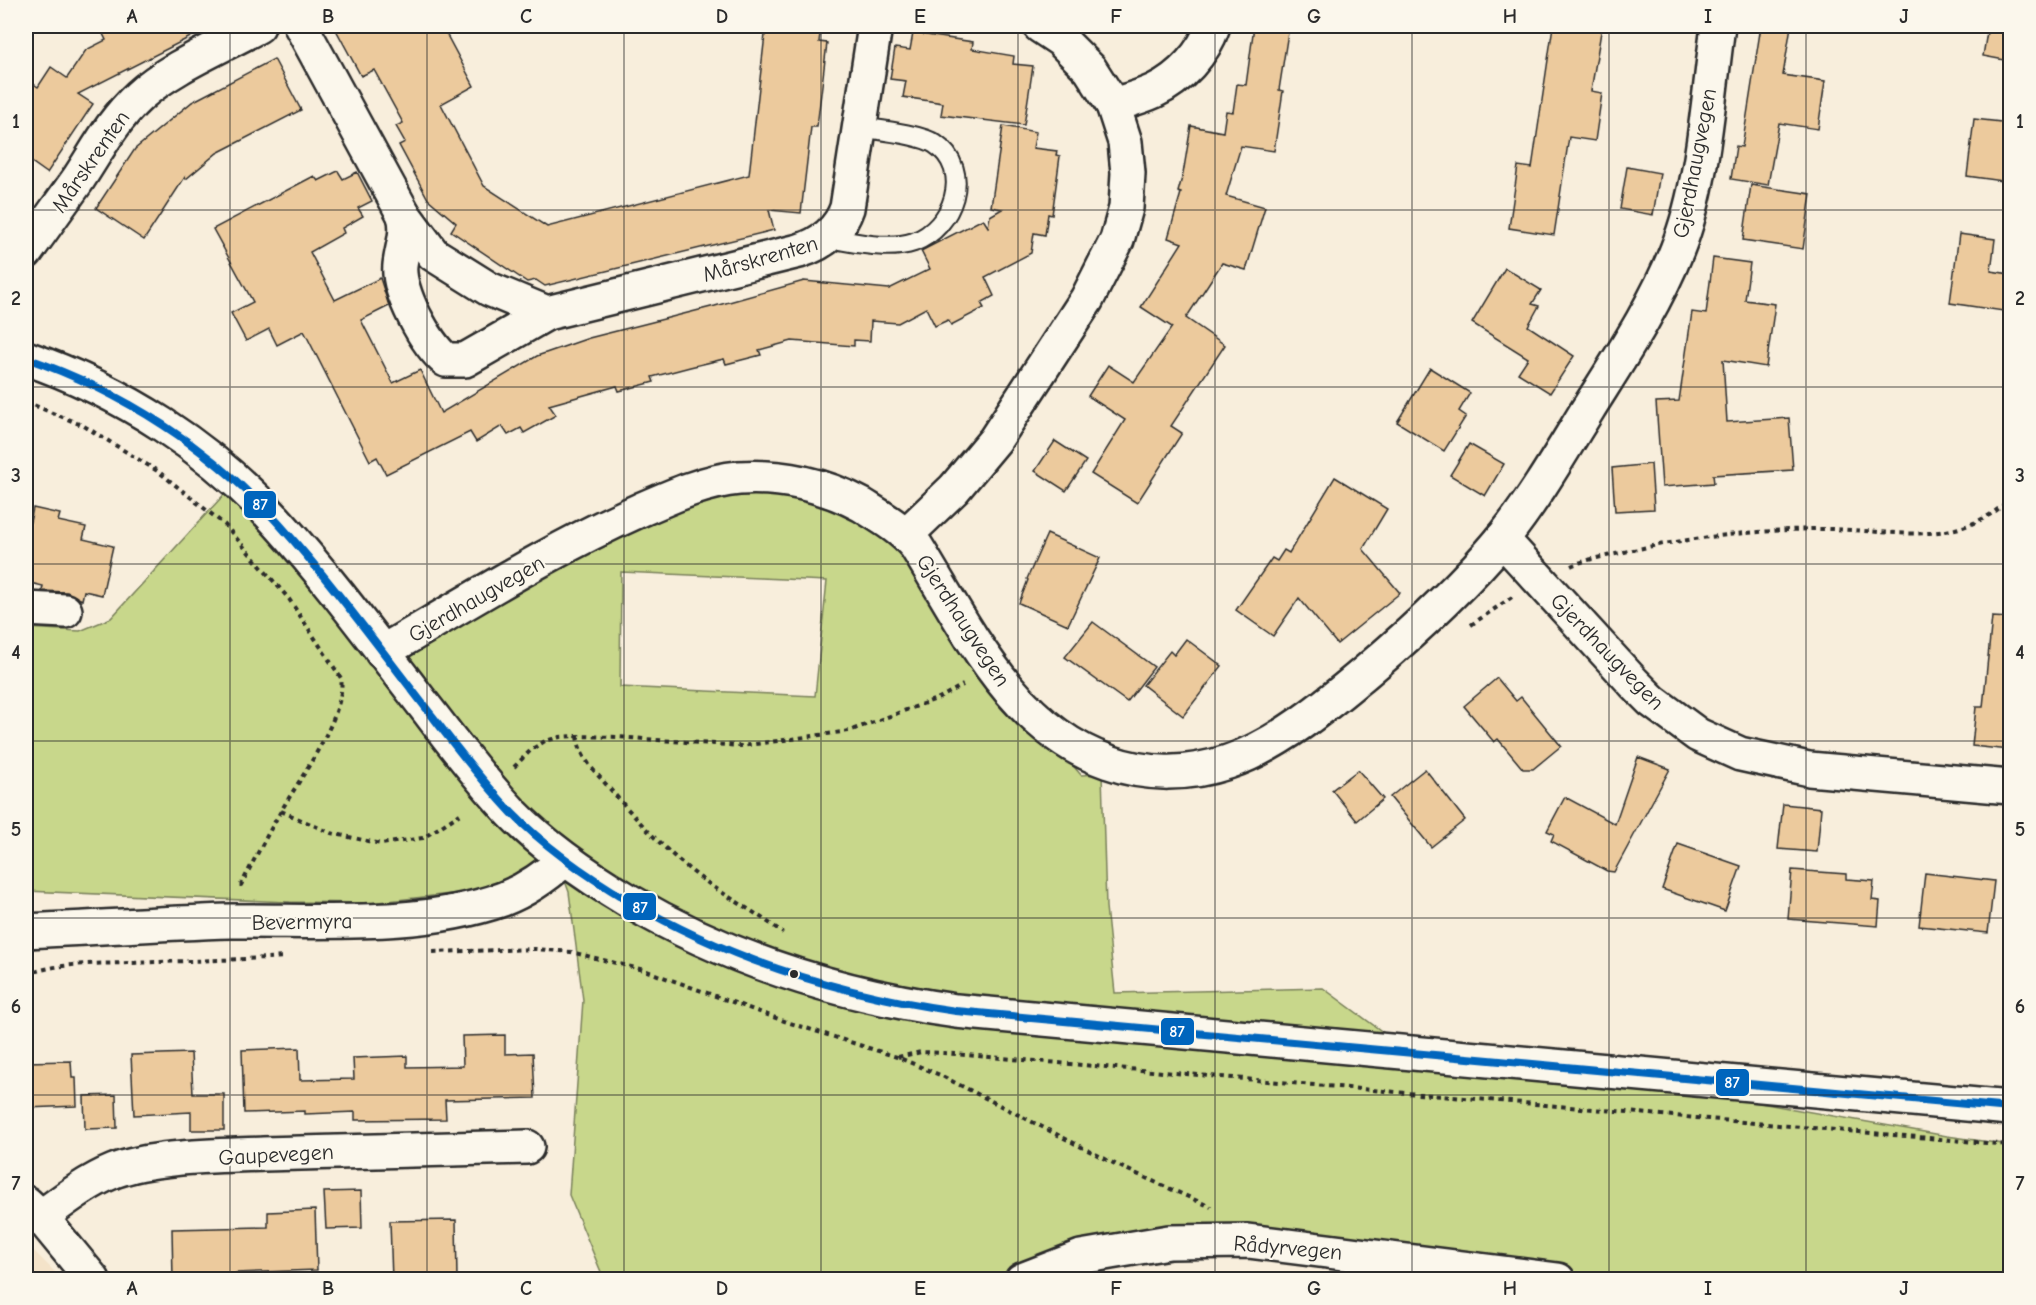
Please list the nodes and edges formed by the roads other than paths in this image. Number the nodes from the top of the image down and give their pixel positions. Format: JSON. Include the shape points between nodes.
{"nodes":[{"id":1,"x":258,"y":26,"type":"edge"},
{"id":2,"x":301,"y":26,"type":"edge"},
{"id":3,"x":874,"y":26,"type":"edge"},
{"id":4,"x":1040,"y":26,"type":"edge"},
{"id":5,"x":1213,"y":26,"type":"edge"},
{"id":6,"x":1718,"y":26,"type":"edge"},
{"id":7,"x":1113,"y":105,"type":"junction"},
{"id":8,"x":859,"y":127,"type":"junction"},
{"id":9,"x":404,"y":214,"type":"junction"},
{"id":10,"x":827,"y":238,"type":"junction"},
{"id":11,"x":26,"y":252,"type":"edge"},
{"id":12,"x":547,"y":313,"type":"junction"},
{"id":13,"x":26,"y":358,"type":"edge"},
{"id":14,"x":907,"y":534,"type":"junction"},
{"id":15,"x":1502,"y":539,"type":"junction"},
{"id":16,"x":26,"y":609,"type":"edge"},
{"id":17,"x":65,"y":611,"type":"dead end"},
{"id":18,"x":382,"y":652,"type":"junction"},
{"id":19,"x":2010,"y":787,"type":"edge"},
{"id":20,"x":564,"y":860,"type":"junction"},
{"id":21,"x":26,"y":931,"type":"edge"},
{"id":22,"x":2010,"y":1108,"type":"edge"},
{"id":23,"x":527,"y":1147,"type":"dead end"},
{"id":24,"x":33,"y":1210,"type":"edge"},
{"id":25,"x":93,"y":1280,"type":"edge"},
{"id":26,"x":1022,"y":1280,"type":"edge"},
{"id":27,"x":1558,"y":1280,"type":"edge"}],
"edges":[{"from":1,"to":11,"type":"street","name":"Mårskrenten","via":[[160,79],[122,112]]},
{"from":2,"to":9,"type":"street","name":"Mårskrenten"},
{"from":3,"to":8,"type":"street","name":"Mårskrenten"},
{"from":4,"to":7,"type":"street","via":[[1061,40],[1090,69]]},
{"from":5,"to":7,"type":"street","via":[[1209,39],[1183,72],[1154,91]]},
{"from":6,"to":15,"type":"street","name":"Gjerdhaugvegen","via":[[1699,163],[1677,250],[1615,366],[1531,501]]},
{"from":7,"to":14,"type":"street","via":[[1125,142],[1128,172],[1126,208],[1117,240],[1087,299],[995,440],[954,489]]},
{"from":8,"to":10,"type":"street","name":"Mårskrenten","via":[[847,208],[844,218]]},
{"from":8,"to":10,"type":"lane","via":[[933,142],[955,167],[953,202],[939,224],[915,242],[889,246]]},
{"from":9,"to":12,"type":"street","name":"Mårskrenten","via":[[433,254],[489,289]]},
{"from":9,"to":12,"type":"street","name":"Mårskrenten","via":[[407,233],[400,282],[432,346],[446,360],[465,360]]},
{"from":10,"to":12,"type":"street","name":"Mårskrenten","via":[[799,251]]},
{"from":13,"to":18,"type":"street","via":[[68,372],[136,408],[226,472],[278,522]]},
{"from":14,"to":15,"type":"street","name":"Gjerdhaugvegen","via":[[996,675],[1025,707],[1060,737],[1084,751],[1107,762],[1154,773],[1227,762],[1289,731],[1396,646]]},
{"from":14,"to":18,"type":"street","name":"Gjerdhaugvegen","via":[[855,502],[796,481],[738,478],[706,484],[604,526],[446,612]]},
{"from":15,"to":19,"type":"street","name":"Gjerdhaugvegen","via":[[1652,701],[1698,735],[1740,754],[1809,769]]},
{"from":16,"to":17,"type":"street"},
{"from":18,"to":20,"type":"street","via":[[513,813]]},
{"from":20,"to":21,"type":"street","name":"Bevermyra","via":[[546,876],[503,899],[437,915]]},
{"from":20,"to":22,"type":"street","via":[[692,935],[777,969],[912,1005]]},
{"from":23,"to":24,"type":"street","name":"Gaupevegen","via":[[156,1161],[115,1171]]},
{"from":24,"to":25,"type":"street","name":"Gaupevegen"},
{"from":26,"to":27,"type":"street","name":"Rådyrvegen","via":[[1081,1257],[1158,1244],[1248,1241]]}]}
